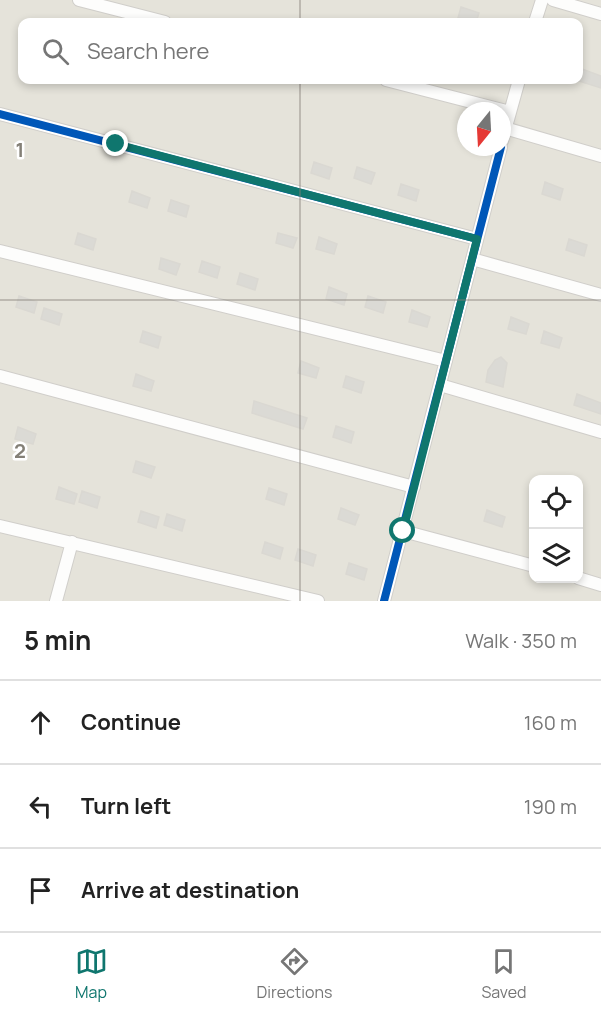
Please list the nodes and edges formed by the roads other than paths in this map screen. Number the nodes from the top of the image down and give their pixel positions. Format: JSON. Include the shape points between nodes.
{"nodes":[{"id":1,"x":78,"y":0,"type":"edge"},
{"id":2,"x":542,"y":0,"type":"edge"},
{"id":3,"x":553,"y":0,"type":"edge"},
{"id":4,"x":601,"y":14,"type":"edge"},
{"id":5,"x":149,"y":18,"type":"edge"},
{"id":6,"x":536,"y":18,"type":"edge"},
{"id":7,"x":402,"y":84,"type":"edge"},
{"id":8,"x":518,"y":84,"type":"edge"},
{"id":9,"x":471,"y":102,"type":"edge"},
{"id":10,"x":511,"y":108,"type":"edge"},
{"id":11,"x":0,"y":114,"type":"edge"},
{"id":12,"x":511,"y":130,"type":"edge"},
{"id":13,"x":499,"y":156,"type":"edge"},
{"id":14,"x":601,"y":156,"type":"edge"},
{"id":15,"x":477,"y":239,"type":"junction"},
{"id":16,"x":0,"y":251,"type":"edge"},
{"id":17,"x":472,"y":259,"type":"junction"},
{"id":18,"x":601,"y":295,"type":"edge"},
{"id":19,"x":446,"y":361,"type":"junction"},
{"id":20,"x":0,"y":376,"type":"edge"},
{"id":21,"x":440,"y":385,"type":"junction"},
{"id":22,"x":601,"y":432,"type":"edge"},
{"id":23,"x":414,"y":487,"type":"junction"},
{"id":24,"x":0,"y":526,"type":"edge"},
{"id":25,"x":403,"y":531,"type":"junction"},
{"id":26,"x":72,"y":542,"type":"junction"},
{"id":27,"x":529,"y":565,"type":"edge"},
{"id":28,"x":583,"y":580,"type":"edge"},
{"id":29,"x":601,"y":585,"type":"edge"},
{"id":30,"x":56,"y":601,"type":"edge"},
{"id":31,"x":318,"y":601,"type":"edge"},
{"id":32,"x":384,"y":601,"type":"edge"}],
"edges":[{"from":1,"to":5,"type":"street"},
{"from":2,"to":6,"type":"street"},
{"from":3,"to":4,"type":"street"},
{"from":7,"to":9,"type":"street"},
{"from":8,"to":10,"type":"street"},
{"from":11,"to":15,"type":"street"},
{"from":12,"to":14,"type":"street"},
{"from":13,"to":15,"type":"street"},
{"from":15,"to":17,"type":"street"},
{"from":16,"to":19,"type":"street"},
{"from":17,"to":18,"type":"street"},
{"from":17,"to":19,"type":"street"},
{"from":19,"to":21,"type":"street"},
{"from":20,"to":23,"type":"street"},
{"from":21,"to":22,"type":"street"},
{"from":21,"to":23,"type":"street"},
{"from":23,"to":25,"type":"street"},
{"from":24,"to":26,"type":"street"},
{"from":25,"to":27,"type":"street"},
{"from":25,"to":32,"type":"street"},
{"from":26,"to":30,"type":"street"},
{"from":26,"to":31,"type":"street"},
{"from":28,"to":29,"type":"street"}]}
